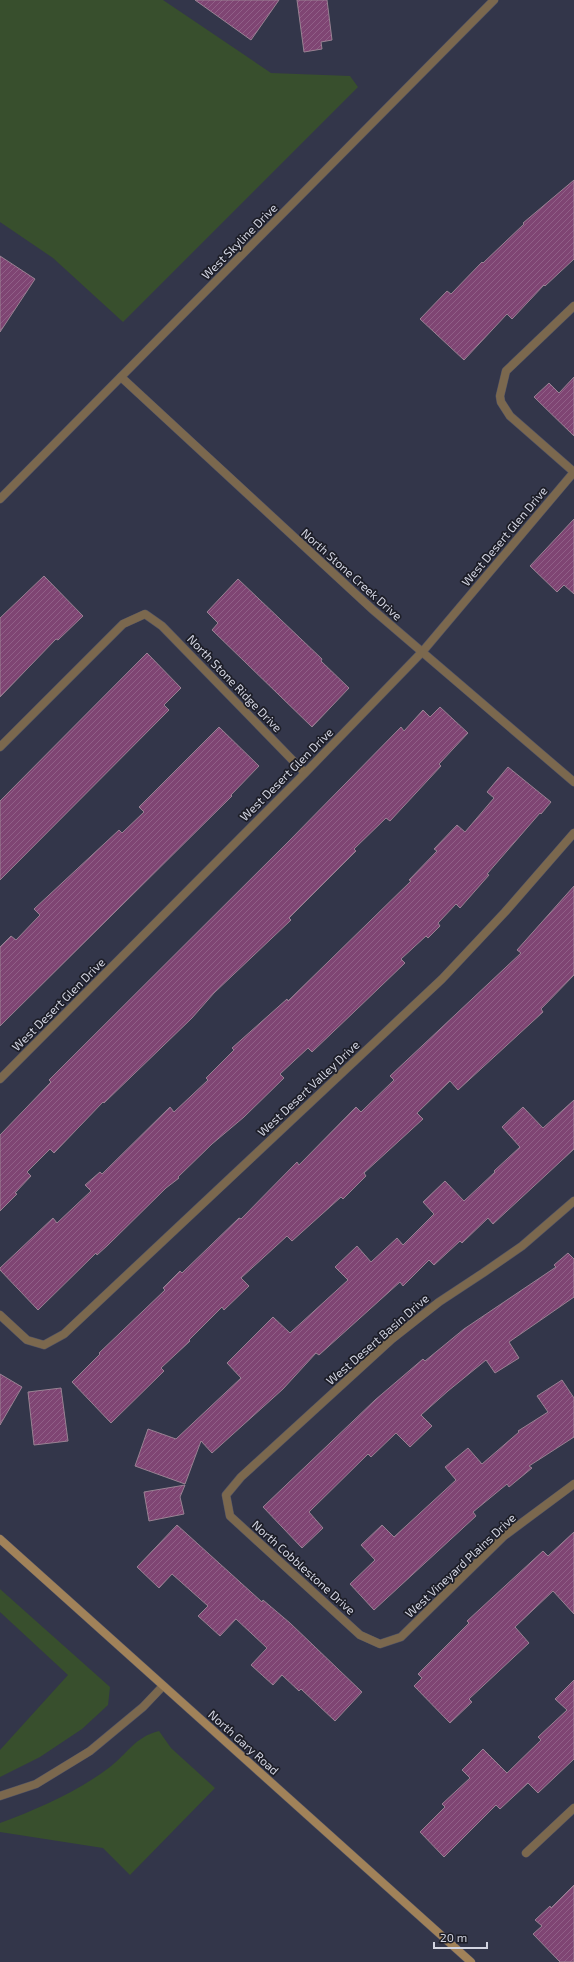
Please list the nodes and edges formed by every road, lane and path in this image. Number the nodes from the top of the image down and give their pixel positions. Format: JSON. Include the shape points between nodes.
{"nodes":[{"id":1,"x":494,"y":0,"type":"edge"},
{"id":2,"x":574,"y":306,"type":"edge"},
{"id":3,"x":121,"y":377,"type":"junction"},
{"id":4,"x":574,"y":472,"type":"edge"},
{"id":5,"x":0,"y":498,"type":"edge"},
{"id":6,"x":423,"y":651,"type":"junction"},
{"id":7,"x":0,"y":747,"type":"edge"},
{"id":8,"x":305,"y":773,"type":"junction"},
{"id":9,"x":574,"y":782,"type":"edge"},
{"id":10,"x":574,"y":834,"type":"edge"},
{"id":11,"x":0,"y":1079,"type":"edge"},
{"id":12,"x":574,"y":1201,"type":"edge"},
{"id":13,"x":0,"y":1315,"type":"edge"},
{"id":14,"x":574,"y":1484,"type":"edge"},
{"id":15,"x":226,"y":1496,"type":"joint"},
{"id":16,"x":0,"y":1539,"type":"edge"},
{"id":17,"x":380,"y":1644,"type":"joint"},
{"id":18,"x":163,"y":1686,"type":"junction"},
{"id":19,"x":0,"y":1796,"type":"edge"},
{"id":20,"x":574,"y":1808,"type":"edge"},
{"id":21,"x":526,"y":1853,"type":"dead end"},
{"id":22,"x":471,"y":1962,"type":"edge"}],
"edges":[{"from":1,"to":3,"type":"street","name":"West Skyline Drive"},
{"from":2,"to":4,"type":"street","via":[[506,372],[501,386],[501,402],[510,416]]},
{"from":3,"to":5,"type":"street","name":"West Skyline Drive"},
{"from":3,"to":6,"type":"street","name":"North Stone Creek Drive","via":[[372,609]]},
{"from":4,"to":6,"type":"street","name":"West Desert Glen Drive"},
{"from":6,"to":8,"type":"street","name":"West Desert Glen Drive"},
{"from":6,"to":9,"type":"street","name":"North Stone Creek Drive"},
{"from":7,"to":8,"type":"street","name":"North Stone Ridge Drive","via":[[123,624],[145,614],[162,626]]},
{"from":8,"to":11,"type":"street","name":"West Desert Glen Drive"},
{"from":10,"to":13,"type":"street","name":"West Desert Valley Drive","via":[[442,979],[64,1334],[44,1345],[28,1340]]},
{"from":12,"to":15,"type":"street","name":"West Desert Basin Drive","via":[[522,1246],[439,1302],[392,1339],[241,1477]]},
{"from":14,"to":17,"type":"street","name":"West Vineyard Plains Drive","via":[[504,1536],[401,1638]]},
{"from":15,"to":17,"type":"street","name":"North Cobblestone Drive","via":[[230,1516],[360,1635]]},
{"from":16,"to":18,"type":"main road","name":"North Gary Road"},
{"from":18,"to":19,"type":"street","via":[[143,1707],[90,1751],[36,1784]]},
{"from":18,"to":22,"type":"main road","name":"North Gary Road"},
{"from":20,"to":21,"type":"street"}]}
